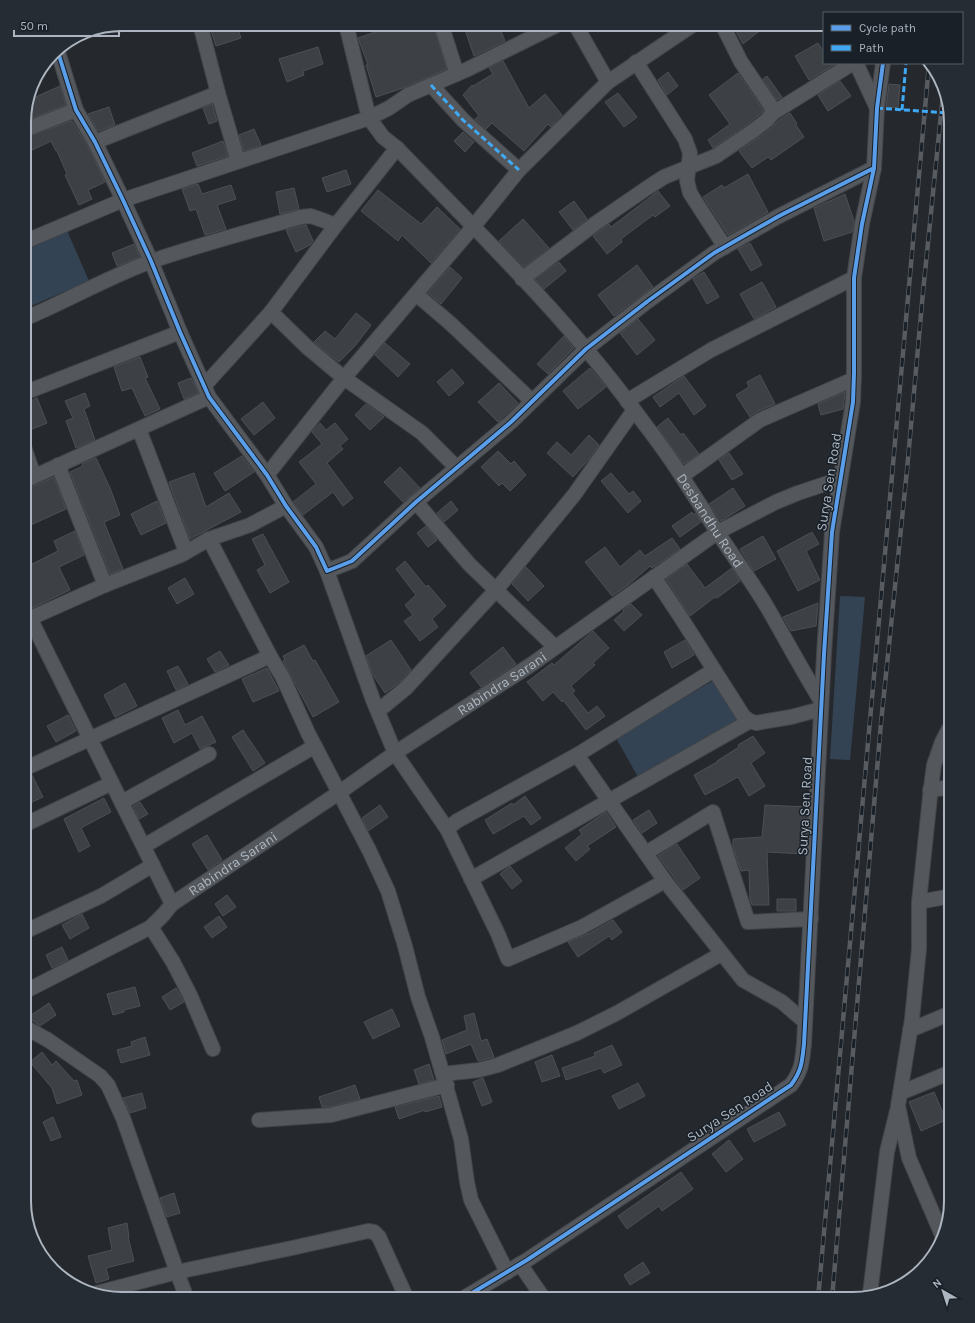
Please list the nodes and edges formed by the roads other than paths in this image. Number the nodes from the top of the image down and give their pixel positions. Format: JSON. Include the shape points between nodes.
{"nodes":[{"id":1,"x":202,"y":31,"type":"edge"},
{"id":2,"x":348,"y":31,"type":"edge"},
{"id":3,"x":443,"y":31,"type":"edge"},
{"id":4,"x":545,"y":31,"type":"edge"},
{"id":5,"x":579,"y":31,"type":"edge"},
{"id":6,"x":683,"y":31,"type":"edge"},
{"id":7,"x":725,"y":31,"type":"edge"},
{"id":8,"x":59,"y":57,"type":"edge"},
{"id":9,"x":636,"y":62,"type":"junction"},
{"id":10,"x":851,"y":64,"type":"edge"},
{"id":11,"x":856,"y":64,"type":"edge"},
{"id":12,"x":883,"y":64,"type":"edge"},
{"id":13,"x":457,"y":74,"type":"junction"},
{"id":14,"x":608,"y":82,"type":"junction"},
{"id":15,"x":431,"y":85,"type":"junction"},
{"id":16,"x":218,"y":93,"type":"junction"},
{"id":17,"x":877,"y":108,"type":"junction"},
{"id":18,"x":76,"y":110,"type":"junction"},
{"id":19,"x":773,"y":113,"type":"junction"},
{"id":20,"x":369,"y":118,"type":"junction"},
{"id":21,"x":31,"y":127,"type":"edge"},
{"id":22,"x":96,"y":142,"type":"junction"},
{"id":23,"x":398,"y":148,"type":"junction"},
{"id":24,"x":238,"y":162,"type":"junction"},
{"id":25,"x":689,"y":167,"type":"junction"},
{"id":26,"x":874,"y":168,"type":"junction"},
{"id":27,"x":519,"y":170,"type":"junction"},
{"id":28,"x":123,"y":200,"type":"junction"},
{"id":29,"x":336,"y":225,"type":"junction"},
{"id":30,"x":473,"y":227,"type":"junction"},
{"id":31,"x":31,"y":239,"type":"edge"},
{"id":32,"x":725,"y":247,"type":"junction"},
{"id":33,"x":151,"y":261,"type":"junction"},
{"id":34,"x":854,"y":278,"type":"junction"},
{"id":35,"x":522,"y":279,"type":"junction"},
{"id":36,"x":416,"y":294,"type":"junction"},
{"id":37,"x":271,"y":312,"type":"junction"},
{"id":38,"x":31,"y":316,"type":"edge"},
{"id":39,"x":180,"y":332,"type":"junction"},
{"id":40,"x":586,"y":349,"type":"junction"},
{"id":41,"x":344,"y":378,"type":"junction"},
{"id":42,"x":854,"y":379,"type":"junction"},
{"id":43,"x":31,"y":390,"type":"edge"},
{"id":44,"x":207,"y":392,"type":"junction"},
{"id":45,"x":532,"y":401,"type":"junction"},
{"id":46,"x":631,"y":406,"type":"junction"},
{"id":47,"x":139,"y":429,"type":"junction"},
{"id":48,"x":58,"y":466,"type":"junction"},
{"id":49,"x":458,"y":468,"type":"junction"},
{"id":50,"x":267,"y":475,"type":"junction"},
{"id":51,"x":682,"y":476,"type":"junction"},
{"id":52,"x":31,"y":478,"type":"edge"},
{"id":53,"x":840,"y":479,"type":"junction"},
{"id":54,"x":416,"y":502,"type":"junction"},
{"id":55,"x":286,"y":506,"type":"junction"},
{"id":56,"x":718,"y":532,"type":"junction"},
{"id":57,"x":209,"y":539,"type":"junction"},
{"id":58,"x":186,"y":552,"type":"junction"},
{"id":59,"x":327,"y":571,"type":"junction"},
{"id":60,"x":654,"y":578,"type":"junction"},
{"id":61,"x":105,"y":585,"type":"junction"},
{"id":62,"x":496,"y":590,"type":"junction"},
{"id":63,"x":31,"y":617,"type":"edge"},
{"id":64,"x":31,"y":627,"type":"edge"},
{"id":65,"x":555,"y":647,"type":"junction"},
{"id":66,"x":270,"y":656,"type":"junction"},
{"id":67,"x":714,"y":670,"type":"junction"},
{"id":68,"x":821,"y":705,"type":"junction"},
{"id":69,"x":378,"y":711,"type":"junction"},
{"id":70,"x":750,"y":721,"type":"junction"},
{"id":71,"x":944,"y":738,"type":"edge"},
{"id":72,"x":90,"y":739,"type":"junction"},
{"id":73,"x":315,"y":746,"type":"junction"},
{"id":74,"x":395,"y":753,"type":"junction"},
{"id":75,"x":209,"y":754,"type":"dead end"},
{"id":76,"x":577,"y":755,"type":"junction"},
{"id":77,"x":31,"y":766,"type":"edge"},
{"id":78,"x":112,"y":783,"type":"junction"},
{"id":79,"x":944,"y":788,"type":"edge"},
{"id":80,"x":930,"y":790,"type":"junction"},
{"id":81,"x":340,"y":792,"type":"junction"},
{"id":82,"x":122,"y":802,"type":"junction"},
{"id":83,"x":610,"y":802,"type":"junction"},
{"id":84,"x":31,"y":822,"type":"edge"},
{"id":85,"x":447,"y":829,"type":"junction"},
{"id":86,"x":144,"y":846,"type":"junction"},
{"id":87,"x":646,"y":853,"type":"junction"},
{"id":88,"x":153,"y":865,"type":"junction"},
{"id":89,"x":471,"y":879,"type":"junction"},
{"id":90,"x":665,"y":881,"type":"junction"},
{"id":91,"x":944,"y":897,"type":"edge"},
{"id":92,"x":919,"y":902,"type":"junction"},
{"id":93,"x":172,"y":904,"type":"junction"},
{"id":94,"x":811,"y":920,"type":"junction"},
{"id":95,"x":152,"y":927,"type":"junction"},
{"id":96,"x":31,"y":929,"type":"edge"},
{"id":97,"x":721,"y":954,"type":"junction"},
{"id":98,"x":31,"y":988,"type":"edge"},
{"id":99,"x":944,"y":1017,"type":"edge"},
{"id":100,"x":804,"y":1021,"type":"junction"},
{"id":101,"x":910,"y":1030,"type":"junction"},
{"id":102,"x":31,"y":1031,"type":"edge"},
{"id":103,"x":213,"y":1049,"type":"dead end"},
{"id":104,"x":944,"y":1076,"type":"edge"},
{"id":105,"x":445,"y":1079,"type":"junction"},
{"id":106,"x":899,"y":1099,"type":"junction"},
{"id":107,"x":259,"y":1120,"type":"dead end"},
{"id":108,"x":941,"y":1224,"type":"edge"},
{"id":109,"x":520,"y":1264,"type":"junction"},
{"id":110,"x":177,"y":1272,"type":"junction"},
{"id":111,"x":507,"y":1272,"type":"junction"},
{"id":112,"x":107,"y":1290,"type":"edge"},
{"id":113,"x":870,"y":1290,"type":"edge"},
{"id":114,"x":184,"y":1292,"type":"edge"},
{"id":115,"x":404,"y":1292,"type":"edge"},
{"id":116,"x":474,"y":1292,"type":"edge"},
{"id":117,"x":539,"y":1292,"type":"edge"}],
"edges":[{"from":1,"to":16,"type":"street"},
{"from":2,"to":20,"type":"street"},
{"from":3,"to":13,"type":"street"},
{"from":4,"to":13,"type":"street"},
{"from":5,"to":14,"type":"street"},
{"from":6,"to":9,"type":"street"},
{"from":7,"to":19,"type":"street","via":[[740,62],[771,106]]},
{"from":8,"to":18,"type":"street"},
{"from":9,"to":14,"type":"street"},
{"from":9,"to":25,"type":"street","via":[[685,139],[690,153]]},
{"from":10,"to":19,"type":"street"},
{"from":11,"to":17,"type":"street"},
{"from":12,"to":17,"type":"street","name":"Surya Sen Road"},
{"from":13,"to":15,"type":"street"},
{"from":14,"to":27,"type":"street"},
{"from":15,"to":20,"type":"street"},
{"from":15,"to":27,"type":"street","via":[[463,120]]},
{"from":16,"to":22,"type":"street"},
{"from":16,"to":24,"type":"street"},
{"from":17,"to":26,"type":"street","name":"Surya Sen Road"},
{"from":18,"to":21,"type":"street"},
{"from":18,"to":22,"type":"street"},
{"from":19,"to":25,"type":"street","via":[[716,156]]},
{"from":20,"to":23,"type":"street","name":"Desbandhu Road","via":[[383,137]]},
{"from":20,"to":24,"type":"street"},
{"from":22,"to":28,"type":"street"},
{"from":23,"to":29,"type":"street"},
{"from":23,"to":30,"type":"street","name":"Desbandhu Road"},
{"from":24,"to":28,"type":"street"},
{"from":25,"to":32,"type":"street","via":[[687,181],[690,193]]},
{"from":25,"to":35,"type":"street","via":[[664,177],[647,188]]},
{"from":26,"to":32,"type":"street","via":[[779,216]]},
{"from":26,"to":34,"type":"street","name":"Surya Sen Road"},
{"from":27,"to":30,"type":"street"},
{"from":28,"to":31,"type":"street"},
{"from":28,"to":33,"type":"street"},
{"from":29,"to":33,"type":"street","via":[[310,216],[301,217]]},
{"from":29,"to":37,"type":"street"},
{"from":30,"to":35,"type":"street","name":"Desbandhu Road"},
{"from":30,"to":36,"type":"street"},
{"from":32,"to":40,"type":"street","via":[[648,301]]},
{"from":33,"to":38,"type":"street"},
{"from":33,"to":39,"type":"street"},
{"from":34,"to":42,"type":"street","name":"Surya Sen Road"},
{"from":34,"to":46,"type":"street","via":[[711,350]]},
{"from":35,"to":40,"type":"street","name":"Desbandhu Road"},
{"from":36,"to":41,"type":"street"},
{"from":36,"to":45,"type":"street"},
{"from":37,"to":41,"type":"street"},
{"from":37,"to":44,"type":"street"},
{"from":39,"to":43,"type":"street"},
{"from":39,"to":44,"type":"street"},
{"from":40,"to":45,"type":"street"},
{"from":40,"to":46,"type":"street","name":"Desbandhu Road"},
{"from":41,"to":49,"type":"street","via":[[422,433]]},
{"from":41,"to":50,"type":"street"},
{"from":42,"to":51,"type":"street","via":[[760,420]]},
{"from":42,"to":53,"type":"street","name":"Surya Sen Road","via":[[853,402]]},
{"from":44,"to":47,"type":"street"},
{"from":44,"to":50,"type":"street"},
{"from":45,"to":49,"type":"street"},
{"from":46,"to":51,"type":"street","name":"Desbandhu Road"},
{"from":46,"to":62,"type":"street","via":[[574,495]]},
{"from":47,"to":48,"type":"street"},
{"from":47,"to":58,"type":"street"},
{"from":48,"to":52,"type":"street"},
{"from":48,"to":61,"type":"street"},
{"from":49,"to":54,"type":"street"},
{"from":50,"to":55,"type":"street"},
{"from":51,"to":56,"type":"street","name":"Desbandhu Road"},
{"from":53,"to":56,"type":"street","name":"Rabindra Sarani","via":[[798,492]]},
{"from":53,"to":68,"type":"street","name":"Surya Sen Road","via":[[832,532]]},
{"from":54,"to":59,"type":"street","via":[[352,561]]},
{"from":54,"to":62,"type":"street","via":[[469,564]]},
{"from":55,"to":57,"type":"street","via":[[250,525]]},
{"from":55,"to":59,"type":"street","via":[[316,547]]},
{"from":56,"to":60,"type":"street","name":"Rabindra Sarani"},
{"from":56,"to":68,"type":"street","name":"Desbandhu Road","via":[[766,606]]},
{"from":57,"to":58,"type":"street"},
{"from":57,"to":66,"type":"street"},
{"from":58,"to":61,"type":"street"},
{"from":59,"to":69,"type":"street"},
{"from":60,"to":65,"type":"street","name":"Rabindra Sarani"},
{"from":60,"to":67,"type":"street"},
{"from":61,"to":63,"type":"street"},
{"from":62,"to":65,"type":"street"},
{"from":62,"to":69,"type":"street","via":[[406,688]]},
{"from":64,"to":72,"type":"street"},
{"from":65,"to":74,"type":"street","name":"Rabindra Sarani"},
{"from":66,"to":72,"type":"street"},
{"from":66,"to":73,"type":"street"},
{"from":67,"to":70,"type":"street","via":[[744,717]]},
{"from":67,"to":76,"type":"street"},
{"from":68,"to":70,"type":"street","via":[[791,717],[756,723]]},
{"from":68,"to":94,"type":"street","name":"Surya Sen Road"},
{"from":69,"to":74,"type":"street"},
{"from":70,"to":83,"type":"street"},
{"from":71,"to":80,"type":"street","via":[[934,765]]},
{"from":72,"to":77,"type":"street"},
{"from":72,"to":78,"type":"street"},
{"from":73,"to":81,"type":"street"},
{"from":73,"to":86,"type":"street"},
{"from":74,"to":81,"type":"street","name":"Rabindra Sarani"},
{"from":74,"to":85,"type":"street"},
{"from":75,"to":82,"type":"street"},
{"from":76,"to":83,"type":"street"},
{"from":76,"to":85,"type":"street","via":[[457,821]]},
{"from":78,"to":82,"type":"street"},
{"from":78,"to":84,"type":"street"},
{"from":79,"to":80,"type":"street"},
{"from":80,"to":92,"type":"street"},
{"from":81,"to":93,"type":"street","name":"Rabindra Sarani"},
{"from":81,"to":105,"type":"street","via":[[388,891],[418,997]]},
{"from":82,"to":86,"type":"street"},
{"from":83,"to":87,"type":"street"},
{"from":83,"to":89,"type":"street"},
{"from":85,"to":89,"type":"street"},
{"from":86,"to":88,"type":"street"},
{"from":87,"to":90,"type":"street"},
{"from":87,"to":94,"type":"street","via":[[713,812],[748,922]]},
{"from":88,"to":93,"type":"street"},
{"from":88,"to":96,"type":"street","via":[[100,896]]},
{"from":89,"to":90,"type":"street","via":[[508,959],[582,927]]},
{"from":90,"to":97,"type":"street"},
{"from":91,"to":92,"type":"street"},
{"from":92,"to":101,"type":"street","via":[[919,949]]},
{"from":93,"to":95,"type":"street","name":"Rabindra Sarani"},
{"from":94,"to":100,"type":"street","name":"Surya Sen Road"},
{"from":95,"to":98,"type":"street"},
{"from":95,"to":103,"type":"street","via":[[190,996]]},
{"from":97,"to":100,"type":"street","via":[[743,980],[782,1002]]},
{"from":97,"to":105,"type":"street","via":[[577,1033],[498,1065]]},
{"from":99,"to":101,"type":"street"},
{"from":100,"to":109,"type":"street","name":"Surya Sen Road","via":[[802,1064],[799,1075],[792,1085]]},
{"from":101,"to":106,"type":"street"},
{"from":102,"to":110,"type":"street","via":[[100,1076],[108,1085],[123,1118]]},
{"from":104,"to":106,"type":"street"},
{"from":105,"to":107,"type":"street","via":[[330,1115]]},
{"from":105,"to":111,"type":"street","via":[[461,1139],[471,1200]]},
{"from":106,"to":108,"type":"street","via":[[909,1158]]},
{"from":106,"to":113,"type":"street","via":[[887,1152]]},
{"from":109,"to":111,"type":"street","name":"Surya Sen Road"},
{"from":109,"to":117,"type":"street"},
{"from":110,"to":112,"type":"street"},
{"from":110,"to":114,"type":"street"},
{"from":110,"to":115,"type":"street","via":[[368,1230],[379,1237]]},
{"from":111,"to":116,"type":"street","name":"Surya Sen Road"}]}
